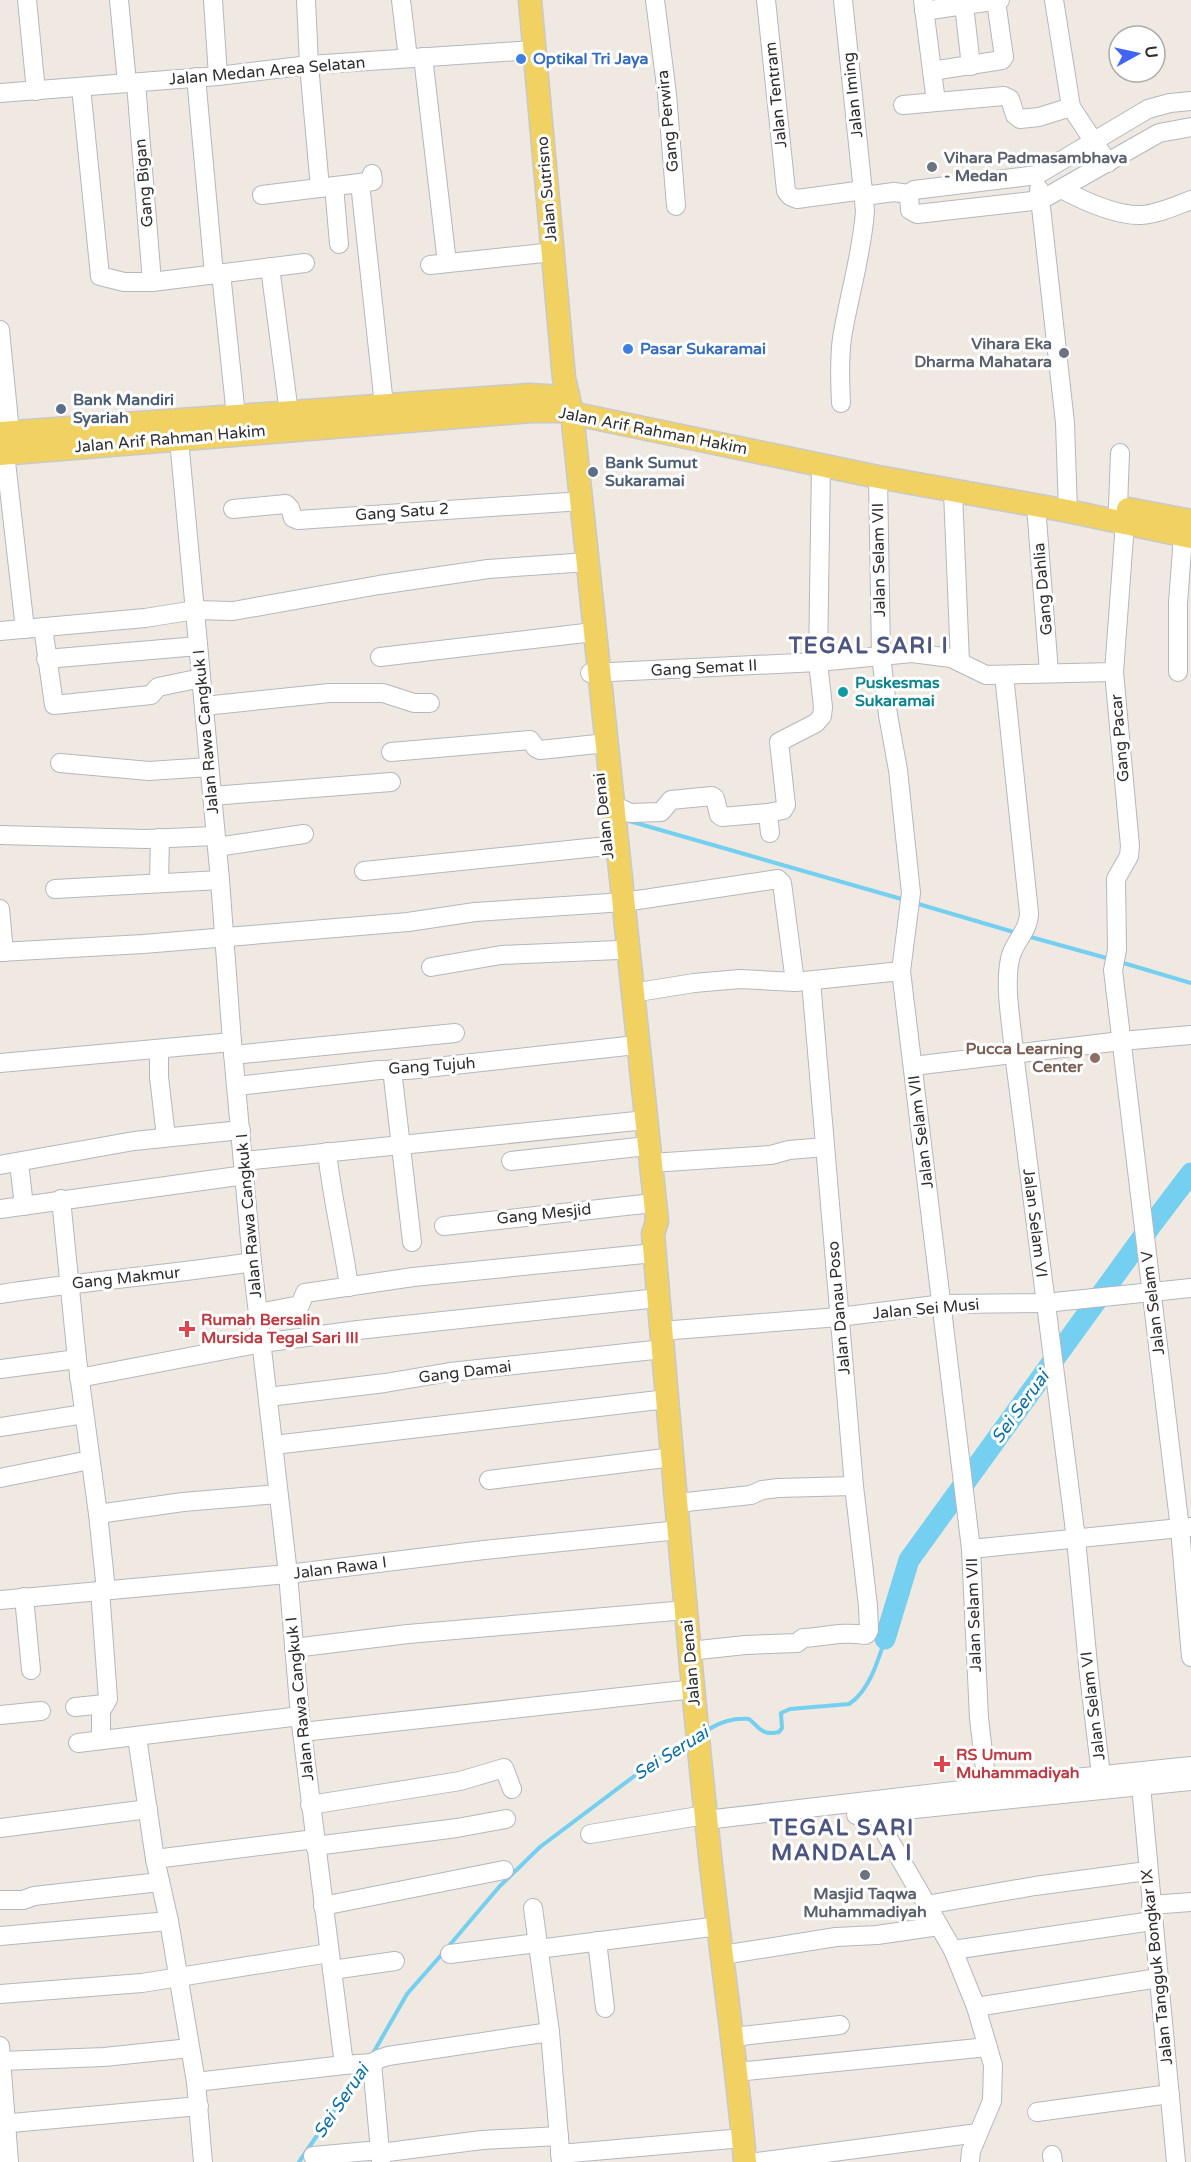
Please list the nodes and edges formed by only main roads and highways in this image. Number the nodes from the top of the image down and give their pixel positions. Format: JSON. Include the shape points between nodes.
{"nodes":[{"id":1,"x":530,"y":0,"type":"edge"},
{"id":2,"x":566,"y":400,"type":"junction"},
{"id":3,"x":178,"y":429,"type":"junction"},
{"id":4,"x":4,"y":443,"type":"edge"},
{"id":5,"x":1067,"y":505,"type":"junction"},
{"id":6,"x":1188,"y":531,"type":"edge"},
{"id":7,"x":583,"y":562,"type":"junction"},
{"id":8,"x":595,"y":673,"type":"junction"},
{"id":9,"x":608,"y":805,"type":"junction"},
{"id":10,"x":619,"y":901,"type":"junction"},
{"id":11,"x":641,"y":1120,"type":"junction"},
{"id":12,"x":644,"y":1155,"type":"junction"},
{"id":13,"x":653,"y":1243,"type":"junction"},
{"id":14,"x":745,"y":2162,"type":"edge"}],
"edges":[{"from":1,"to":2,"type":"main road","name":"Jalan Sutrisno"},
{"from":2,"to":3,"type":"main road","name":"Jalan Arif Rahman Hakim","via":[[531,411]]},
{"from":2,"to":3,"type":"main road","name":"Jalan Arif Rahman Hakim","via":[[529,395],[236,416]]},
{"from":2,"to":5,"type":"main road","name":"Jalan Arif Rahman Hakim"},
{"from":2,"to":5,"type":"main road","name":"Jalan Arif Rahman Hakim","via":[[820,465],[1036,506]]},
{"from":2,"to":7,"type":"main road","name":"Jalan Denai"},
{"from":3,"to":4,"type":"main road","name":"Jalan Arif Rahman Hakim"},
{"from":5,"to":6,"type":"main road","name":"Jalan Arif Rahman Hakim"},
{"from":7,"to":8,"type":"main road","name":"Jalan Denai"},
{"from":7,"to":8,"type":"main road","name":"Jalan Denai","via":[[585,633]]},
{"from":8,"to":9,"type":"main road","name":"Jalan Denai"},
{"from":8,"to":9,"type":"main road","name":"Jalan Denai","via":[[597,744]]},
{"from":9,"to":10,"type":"main road","name":"Jalan Denai"},
{"from":9,"to":10,"type":"main road","name":"Jalan Denai","via":[[607,846]]},
{"from":10,"to":11,"type":"main road","name":"Jalan Denai","via":[[632,993]]},
{"from":10,"to":11,"type":"main road","name":"Jalan Denai","via":[[618,950],[627,1046]]},
{"from":11,"to":12,"type":"main road","name":"Jalan Denai"},
{"from":12,"to":13,"type":"main road","name":"Jalan Denai","via":[[646,1225]]},
{"from":12,"to":13,"type":"main road","name":"Jalan Denai","via":[[657,1221]]},
{"from":13,"to":14,"type":"main road","name":"Jalan Denai","via":[[706,1822]]}]}
